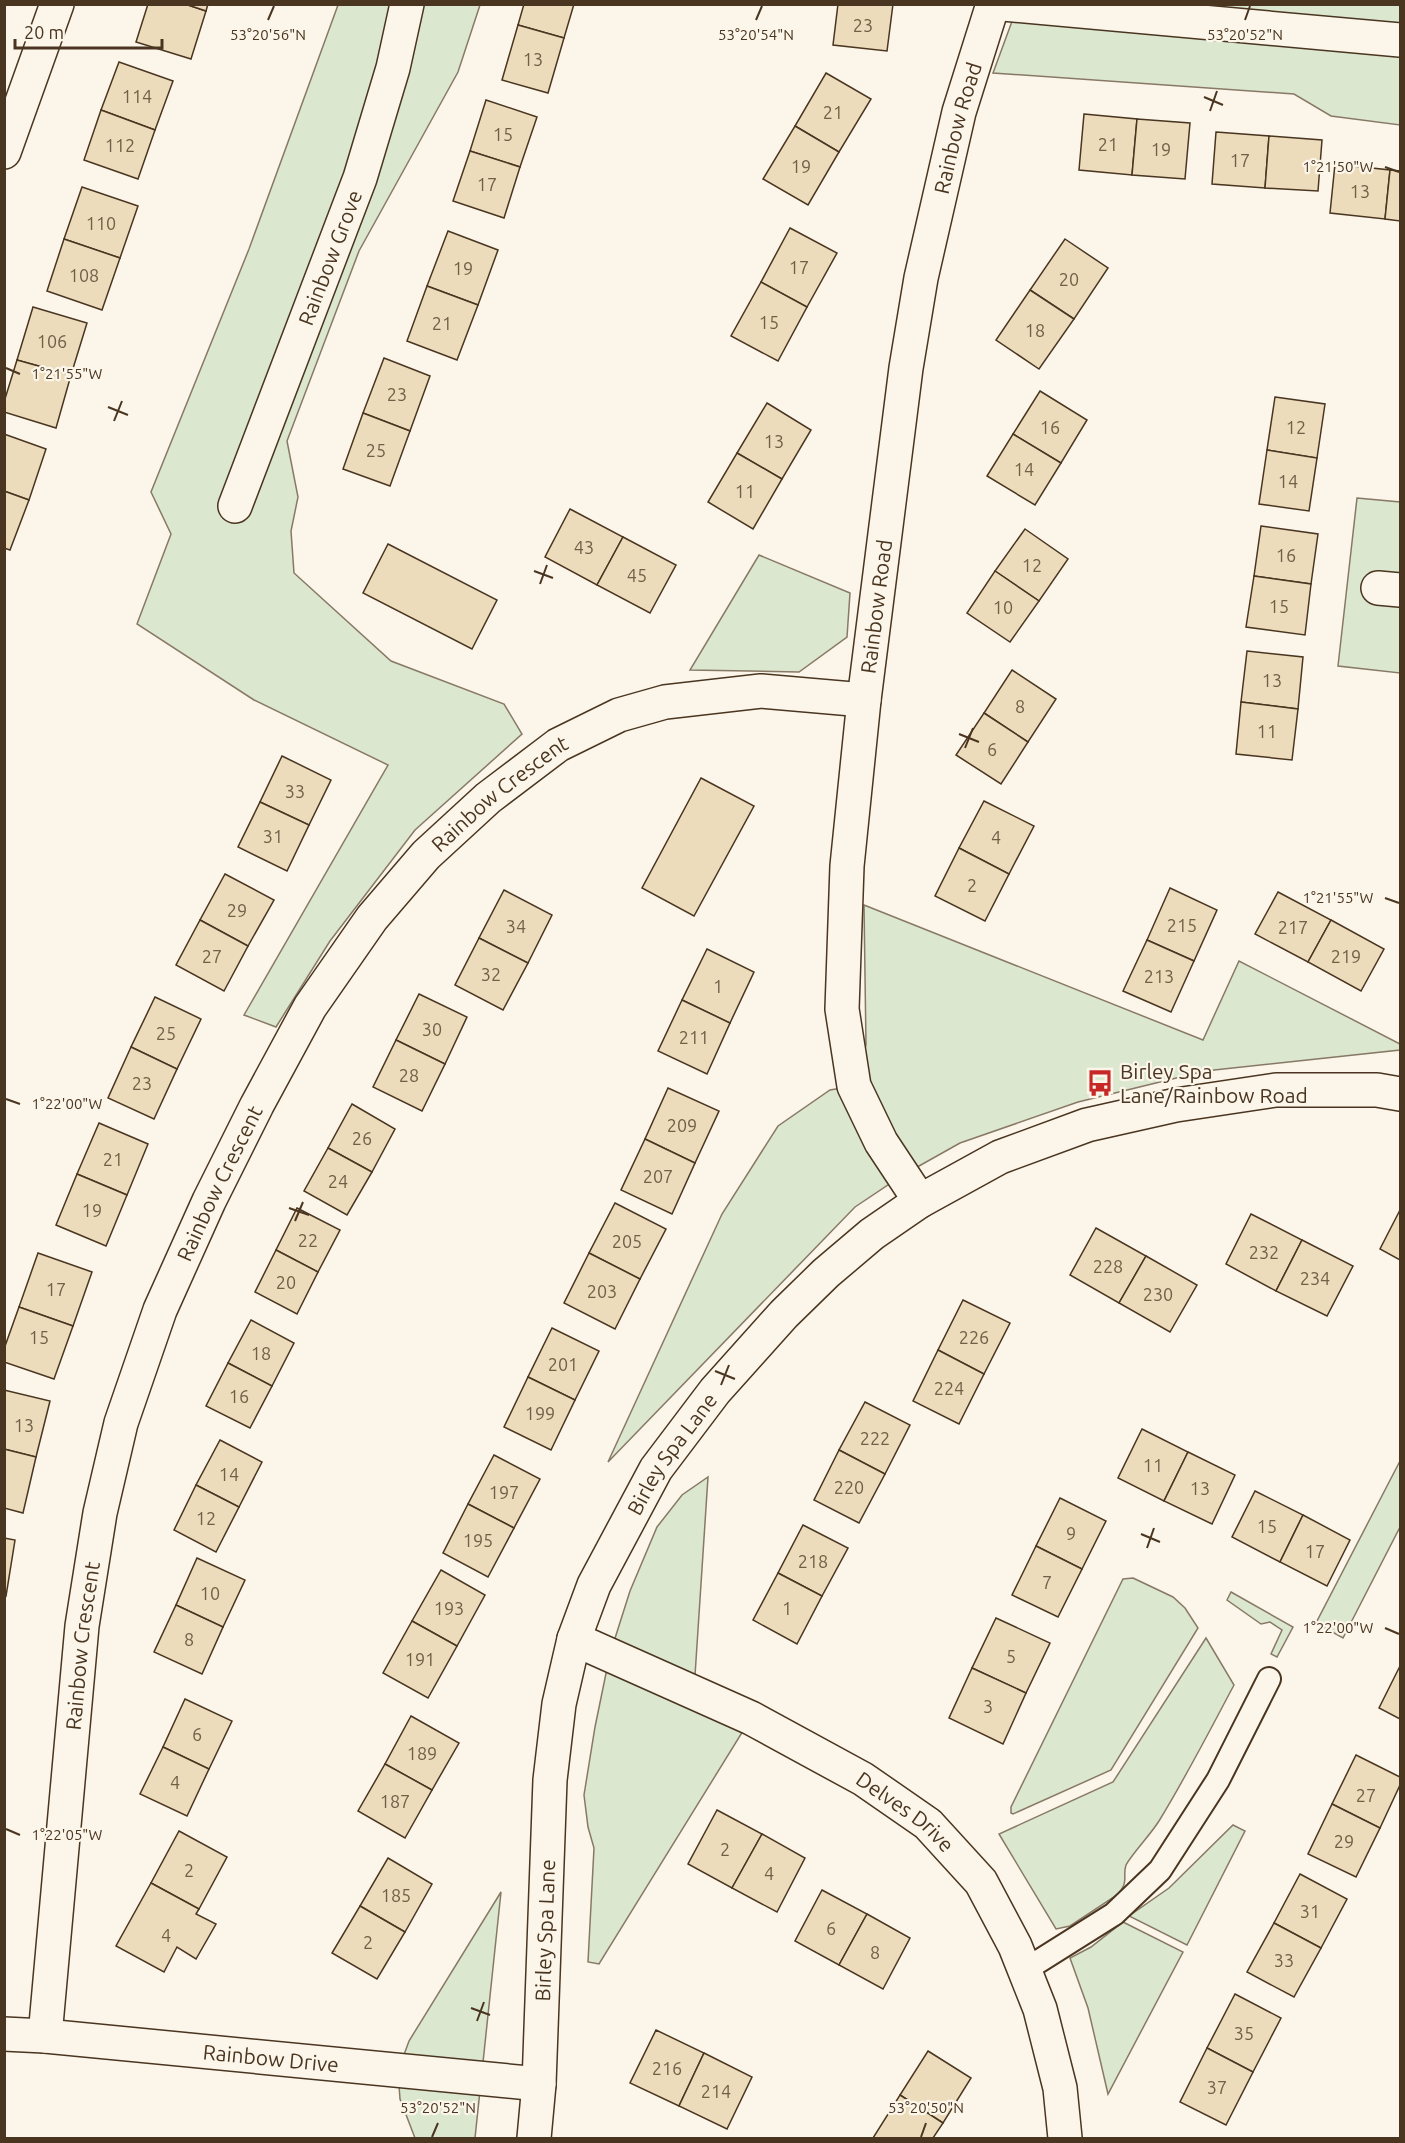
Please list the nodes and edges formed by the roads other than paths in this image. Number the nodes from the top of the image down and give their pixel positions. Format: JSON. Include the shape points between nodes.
{"nodes":[{"id":1,"x":57,"y":4,"type":"edge"},
{"id":2,"x":407,"y":4,"type":"edge"},
{"id":3,"x":993,"y":4,"type":"edge"},
{"id":4,"x":1003,"y":4,"type":"edge"},
{"id":5,"x":1401,"y":40,"type":"edge"},
{"id":6,"x":4,"y":152,"type":"edge"},
{"id":7,"x":235,"y":506,"type":"dead end"},
{"id":8,"x":864,"y":700,"type":"junction"},
{"id":9,"x":1401,"y":1094,"type":"edge"},
{"id":10,"x":920,"y":1201,"type":"junction"},
{"id":11,"x":574,"y":1639,"type":"junction"},
{"id":12,"x":1269,"y":1678,"type":"dead end"},
{"id":13,"x":1025,"y":1970,"type":"junction"},
{"id":14,"x":4,"y":2034,"type":"edge"},
{"id":15,"x":45,"y":2036,"type":"junction"},
{"id":16,"x":538,"y":2084,"type":"junction"},
{"id":17,"x":534,"y":2139,"type":"edge"},
{"id":18,"x":1065,"y":2139,"type":"edge"}],
"edges":[{"from":1,"to":6,"type":"street"},
{"from":2,"to":7,"type":"street","name":"Rainbow Grove","via":[[393,68],[360,178]]},
{"from":3,"to":8,"type":"street","name":"Rainbow Road","via":[[959,112],[921,278]]},
{"from":4,"to":5,"type":"street"},
{"from":8,"to":10,"type":"street","name":"Rainbow Road","via":[[847,866],[842,1009],[854,1086],[881,1142]]},
{"from":8,"to":15,"type":"street","name":"Rainbow Crescent","via":[[761,691],[665,702],[619,715],[558,745],[488,798],[426,855],[372,918],[310,1006],[208,1201],[160,1310],[120,1423],[100,1513],[82,1626]]},
{"from":9,"to":10,"type":"street","name":"Birley Spa Lane","via":[[1377,1090],[1276,1090],[1176,1105],[1098,1123],[1000,1157]]},
{"from":10,"to":11,"type":"street","name":"Birley Spa Lane","via":[[826,1273],[715,1391],[656,1468],[594,1585]]},
{"from":11,"to":13,"type":"street","name":"Delves Drive","via":[[751,1718],[863,1779],[928,1824],[981,1882]]},
{"from":11,"to":16,"type":"street","name":"Birley Spa Lane","via":[[559,1704],[550,1780]]},
{"from":12,"to":13,"type":"lane","via":[[1218,1780],[1160,1870],[1114,1914]]},
{"from":13,"to":18,"type":"street","name":"Delves Drive","via":[[1040,2009],[1060,2088]]},
{"from":14,"to":15,"type":"street","name":"Rainbow Drive"},
{"from":15,"to":16,"type":"street","name":"Rainbow Drive"},
{"from":16,"to":17,"type":"street","name":"Birley Spa Lane"}]}
